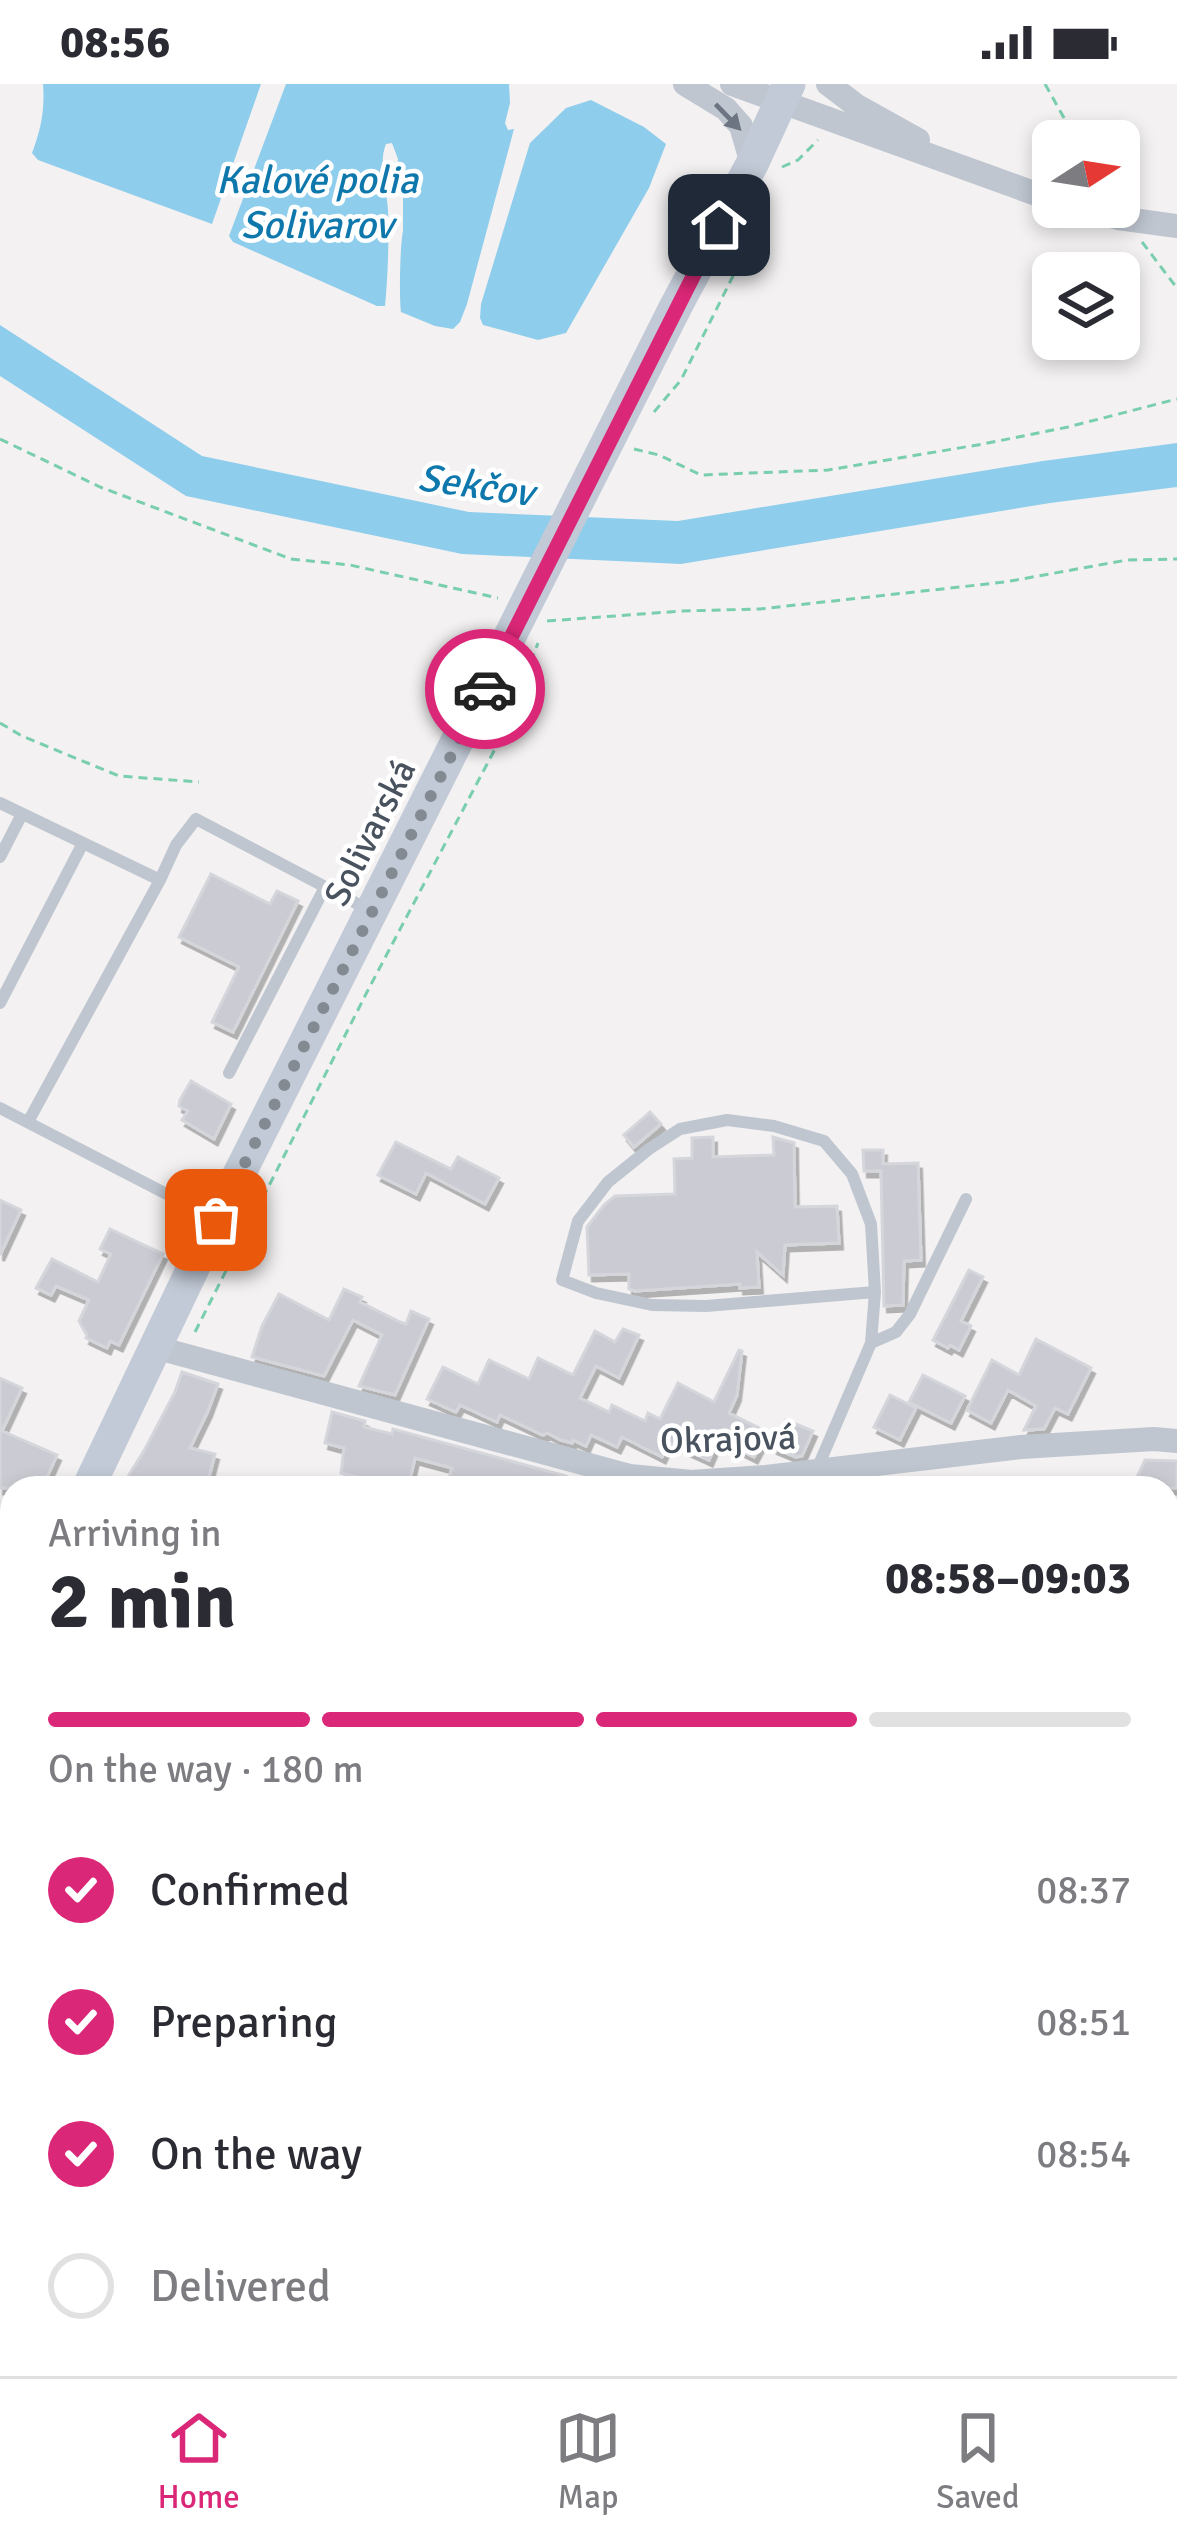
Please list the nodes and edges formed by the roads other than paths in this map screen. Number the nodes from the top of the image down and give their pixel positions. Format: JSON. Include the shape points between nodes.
{"nodes":[{"id":1,"x":685,"y":84,"type":"edge"},
{"id":2,"x":732,"y":84,"type":"edge"},
{"id":3,"x":828,"y":84,"type":"edge"},
{"id":4,"x":785,"y":92,"type":"edge"},
{"id":5,"x":765,"y":172,"type":"junction"},
{"id":6,"x":994,"y":180,"type":"junction"},
{"id":7,"x":1032,"y":193,"type":"edge"},
{"id":8,"x":1140,"y":221,"type":"edge"},
{"id":9,"x":1177,"y":226,"type":"edge"},
{"id":10,"x":0,"y":803,"type":"edge"},
{"id":11,"x":22,"y":814,"type":"junction"},
{"id":12,"x":83,"y":843,"type":"junction"},
{"id":13,"x":0,"y":857,"type":"edge"},
{"id":14,"x":160,"y":880,"type":"junction"},
{"id":15,"x":325,"y":887,"type":"junction"},
{"id":16,"x":372,"y":912,"type":"junction"},
{"id":17,"x":0,"y":1003,"type":"edge"},
{"id":18,"x":229,"y":1073,"type":"dead end"},
{"id":19,"x":0,"y":1108,"type":"edge"},
{"id":20,"x":28,"y":1122,"type":"junction"},
{"id":21,"x":966,"y":1199,"type":"dead end"},
{"id":22,"x":216,"y":1220,"type":"junction"},
{"id":23,"x":875,"y":1292,"type":"junction"},
{"id":24,"x":871,"y":1343,"type":"junction"},
{"id":25,"x":167,"y":1351,"type":"junction"},
{"id":26,"x":1177,"y":1441,"type":"edge"},
{"id":27,"x":817,"y":1470,"type":"junction"},
{"id":28,"x":95,"y":1476,"type":"edge"},
{"id":29,"x":630,"y":1476,"type":"edge"},
{"id":30,"x":792,"y":1476,"type":"edge"}],
"edges":[{"from":1,"to":5,"type":"street","one_way":true,"via":[[731,115]]},
{"from":2,"to":4,"type":"street"},
{"from":3,"to":6,"type":"street"},
{"from":4,"to":5,"type":"street","name":"Solivarská"},
{"from":4,"to":6,"type":"street","via":[[829,121]]},
{"from":5,"to":16,"type":"street","name":"Solivarská","via":[[676,306],[517,599]]},
{"from":6,"to":7,"type":"street"},
{"from":8,"to":9,"type":"street"},
{"from":10,"to":11,"type":"lane"},
{"from":11,"to":12,"type":"lane"},
{"from":11,"to":13,"type":"lane"},
{"from":12,"to":14,"type":"lane"},
{"from":12,"to":17,"type":"lane"},
{"from":14,"to":15,"type":"lane","via":[[196,820]]},
{"from":14,"to":20,"type":"lane"},
{"from":15,"to":16,"type":"lane"},
{"from":15,"to":18,"type":"lane"},
{"from":16,"to":22,"type":"street","name":"Solivarská"},
{"from":19,"to":20,"type":"lane"},
{"from":20,"to":22,"type":"lane"},
{"from":21,"to":24,"type":"lane","via":[[910,1314],[896,1332]]},
{"from":22,"to":25,"type":"street","name":"Solivarská"},
{"from":23,"to":23,"type":"lane","via":[[871,1224],[852,1174],[824,1141],[727,1120],[680,1130],[608,1182],[578,1221],[562,1280],[652,1305]]},
{"from":23,"to":24,"type":"lane"},
{"from":24,"to":27,"type":"lane"},
{"from":25,"to":28,"type":"street","name":"Solivarská"},
{"from":25,"to":29,"type":"street","name":"Okrajová"},
{"from":26,"to":27,"type":"street","name":"Okrajová","via":[[1021,1447]]},
{"from":27,"to":30,"type":"street","name":"Okrajová"}]}
